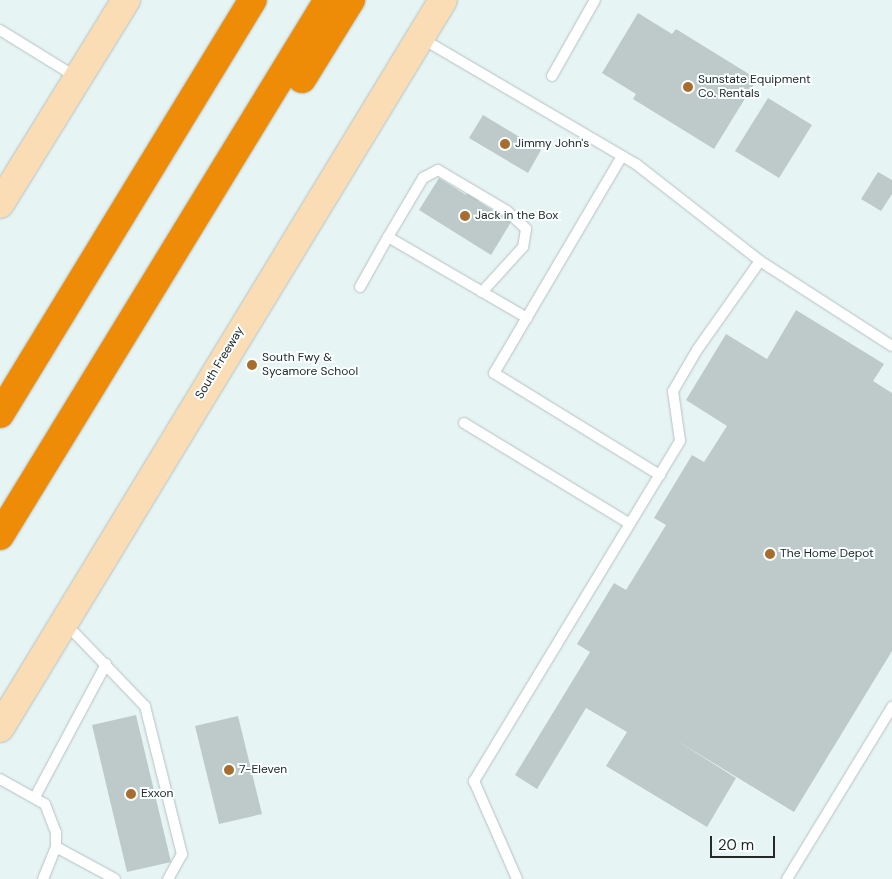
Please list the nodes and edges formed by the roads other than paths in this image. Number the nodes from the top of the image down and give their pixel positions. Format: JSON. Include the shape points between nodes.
{"nodes":[{"id":1,"x":126,"y":0,"type":"edge"},
{"id":2,"x":253,"y":0,"type":"edge"},
{"id":3,"x":328,"y":0,"type":"edge"},
{"id":4,"x":351,"y":0,"type":"edge"},
{"id":5,"x":443,"y":0,"type":"edge"},
{"id":6,"x":595,"y":0,"type":"edge"},
{"id":7,"x":0,"y":30,"type":"edge"},
{"id":8,"x":420,"y":37,"type":"junction"},
{"id":9,"x":552,"y":76,"type":"dead end"},
{"id":10,"x":77,"y":78,"type":"junction"},
{"id":11,"x":622,"y":156,"type":"junction"},
{"id":12,"x":226,"y":169,"type":"junction"},
{"id":13,"x":0,"y":204,"type":"edge"},
{"id":14,"x":388,"y":236,"type":"junction"},
{"id":15,"x":760,"y":261,"type":"junction"},
{"id":16,"x":360,"y":287,"type":"dead end"},
{"id":17,"x":482,"y":292,"type":"junction"},
{"id":18,"x":526,"y":318,"type":"junction"},
{"id":19,"x":892,"y":346,"type":"edge"},
{"id":20,"x":0,"y":414,"type":"edge"},
{"id":21,"x":464,"y":423,"type":"dead end"},
{"id":22,"x":660,"y":475,"type":"junction"},
{"id":23,"x":630,"y":524,"type":"junction"},
{"id":24,"x":0,"y":536,"type":"edge"},
{"id":25,"x":65,"y":623,"type":"junction"},
{"id":26,"x":106,"y":664,"type":"junction"},
{"id":27,"x":892,"y":707,"type":"edge"},
{"id":28,"x":1,"y":725,"type":"edge"},
{"id":29,"x":0,"y":779,"type":"edge"},
{"id":30,"x":35,"y":797,"type":"junction"},
{"id":31,"x":56,"y":847,"type":"junction"},
{"id":32,"x":43,"y":879,"type":"edge"},
{"id":33,"x":115,"y":879,"type":"edge"},
{"id":34,"x":168,"y":879,"type":"edge"},
{"id":35,"x":517,"y":879,"type":"edge"},
{"id":36,"x":787,"y":879,"type":"edge"}],
"edges":[{"from":1,"to":10,"type":"main road"},
{"from":2,"to":20,"type":"highway"},
{"from":3,"to":12,"type":"highway"},
{"from":4,"to":12,"type":"highway","via":[[264,138]]},
{"from":5,"to":8,"type":"main road","name":"South Freeway"},
{"from":6,"to":9,"type":"lane"},
{"from":7,"to":10,"type":"lane"},
{"from":8,"to":11,"type":"lane"},
{"from":8,"to":25,"type":"main road","name":"South Freeway"},
{"from":10,"to":13,"type":"main road"},
{"from":11,"to":15,"type":"lane"},
{"from":11,"to":18,"type":"lane"},
{"from":12,"to":24,"type":"highway"},
{"from":14,"to":16,"type":"lane"},
{"from":14,"to":17,"type":"lane"},
{"from":14,"to":17,"type":"lane","via":[[423,178],[438,170],[507,211],[526,228],[523,247]]},
{"from":15,"to":19,"type":"lane"},
{"from":15,"to":22,"type":"lane","via":[[697,350],[673,391],[680,441]]},
{"from":17,"to":18,"type":"lane"},
{"from":18,"to":22,"type":"lane","via":[[494,374]]},
{"from":21,"to":23,"type":"lane"},
{"from":22,"to":23,"type":"lane"},
{"from":23,"to":35,"type":"lane","via":[[474,781]]},
{"from":25,"to":26,"type":"lane"},
{"from":25,"to":28,"type":"main road","name":"South Freeway"},
{"from":26,"to":30,"type":"lane"},
{"from":26,"to":34,"type":"lane","via":[[145,706],[182,854]]},
{"from":27,"to":36,"type":"lane"},
{"from":29,"to":30,"type":"lane"},
{"from":30,"to":31,"type":"lane","via":[[45,804],[56,832]]},
{"from":31,"to":32,"type":"lane"},
{"from":31,"to":33,"type":"lane"}]}
